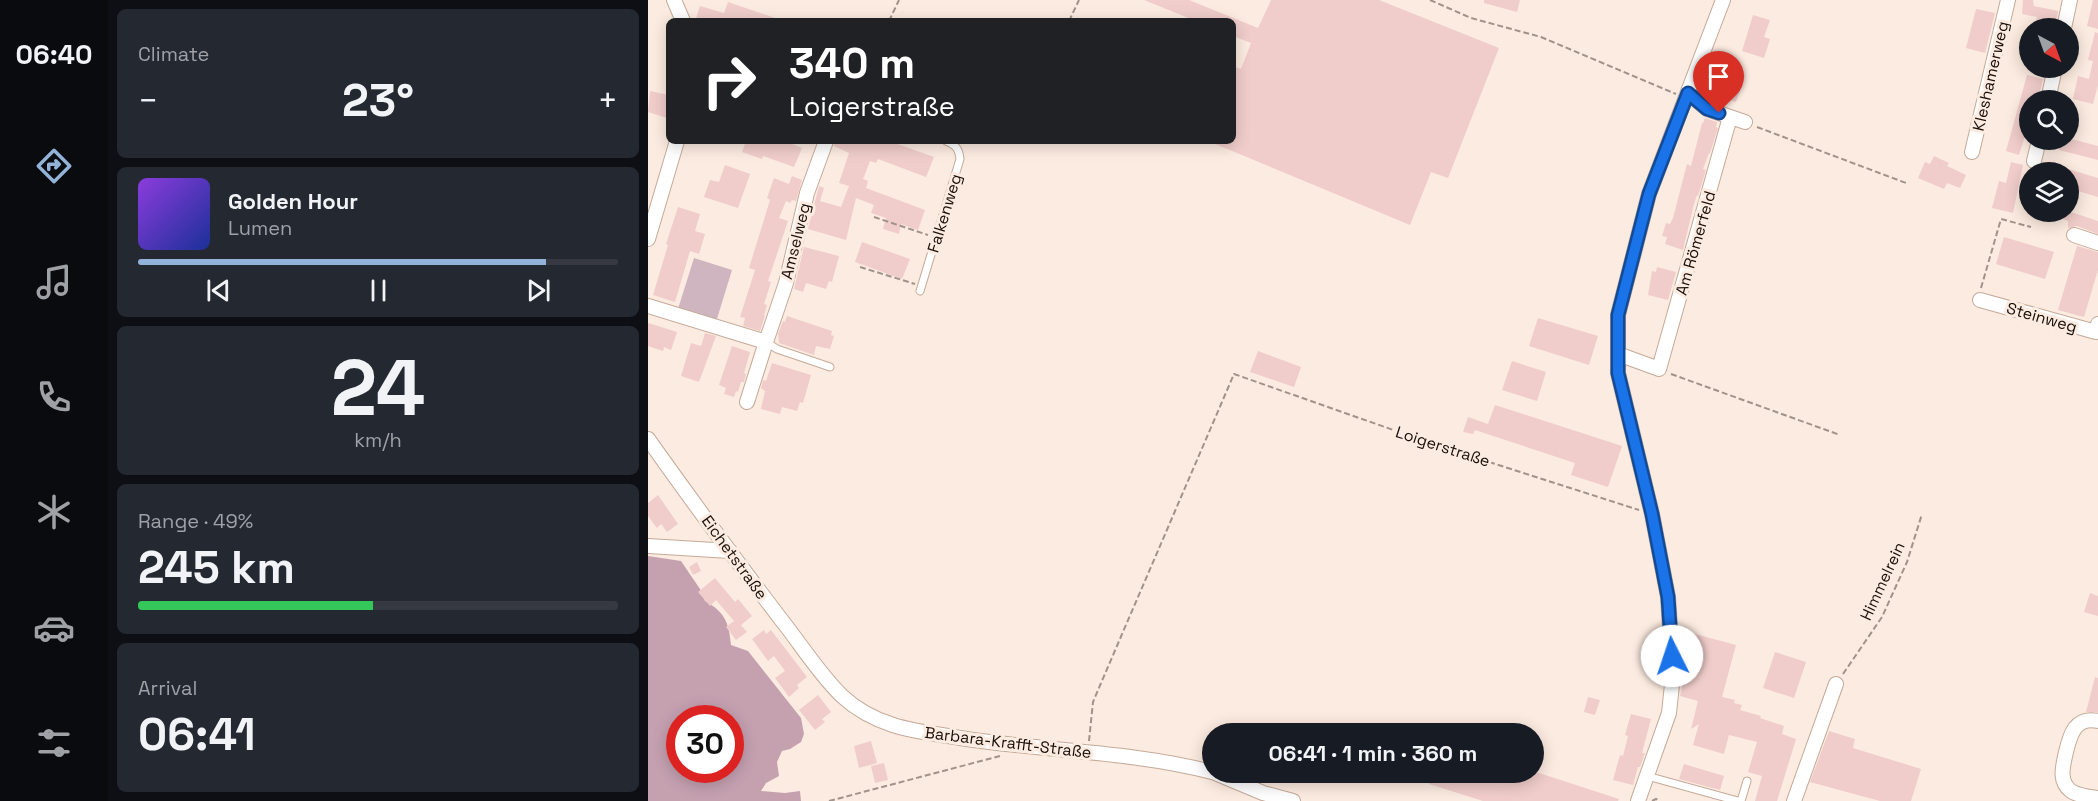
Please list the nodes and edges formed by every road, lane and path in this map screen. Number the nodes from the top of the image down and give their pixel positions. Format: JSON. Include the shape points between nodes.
{"nodes":[{"id":1,"x":674,"y":0,"type":"edge"},
{"id":2,"x":899,"y":0,"type":"edge"},
{"id":3,"x":1079,"y":0,"type":"edge"},
{"id":4,"x":1430,"y":0,"type":"edge"},
{"id":5,"x":1723,"y":0,"type":"edge"},
{"id":6,"x":2008,"y":0,"type":"edge"},
{"id":7,"x":2070,"y":0,"type":"edge"},
{"id":8,"x":682,"y":18,"type":"edge"},
{"id":9,"x":890,"y":18,"type":"edge"},
{"id":10,"x":1070,"y":18,"type":"edge"},
{"id":11,"x":2066,"y":18,"type":"edge"},
{"id":12,"x":1687,"y":96,"type":"junction"},
{"id":13,"x":1730,"y":117,"type":"junction"},
{"id":14,"x":1745,"y":122,"type":"joint"},
{"id":15,"x":676,"y":144,"type":"edge"},
{"id":16,"x":825,"y":144,"type":"edge"},
{"id":17,"x":954,"y":144,"type":"edge"},
{"id":18,"x":2036,"y":150,"type":"edge"},
{"id":19,"x":1972,"y":152,"type":"dead end"},
{"id":20,"x":2034,"y":161,"type":"dead end"},
{"id":21,"x":1906,"y":183,"type":"dead end"},
{"id":22,"x":874,"y":217,"type":"dead end"},
{"id":23,"x":2031,"y":227,"type":"dead end"},
{"id":24,"x":2074,"y":235,"type":"dead end"},
{"id":25,"x":936,"y":238,"type":"junction"},
{"id":26,"x":648,"y":239,"type":"edge"},
{"id":27,"x":2098,"y":243,"type":"edge"},
{"id":28,"x":860,"y":267,"type":"dead end"},
{"id":29,"x":920,"y":288,"type":"joint"},
{"id":30,"x":1980,"y":300,"type":"joint"},
{"id":31,"x":648,"y":306,"type":"edge"},
{"id":32,"x":2098,"y":324,"type":"edge"},
{"id":33,"x":766,"y":342,"type":"junction"},
{"id":34,"x":1618,"y":354,"type":"junction"},
{"id":35,"x":830,"y":367,"type":"dead end"},
{"id":36,"x":1659,"y":369,"type":"junction"},
{"id":37,"x":747,"y":402,"type":"dead end"},
{"id":38,"x":1840,"y":435,"type":"dead end"},
{"id":39,"x":648,"y":439,"type":"edge"},
{"id":40,"x":1652,"y":514,"type":"junction"},
{"id":41,"x":1922,"y":514,"type":"dead end"},
{"id":42,"x":648,"y":546,"type":"edge"},
{"id":43,"x":730,"y":551,"type":"junction"},
{"id":44,"x":823,"y":673,"type":"joint"},
{"id":45,"x":1836,"y":684,"type":"joint"},
{"id":46,"x":2098,"y":721,"type":"edge"},
{"id":47,"x":1026,"y":747,"type":"junction"},
{"id":48,"x":1088,"y":752,"type":"junction"},
{"id":49,"x":1202,"y":770,"type":"edge"},
{"id":50,"x":1647,"y":776,"type":"junction"},
{"id":51,"x":1747,"y":781,"type":"dead end"},
{"id":52,"x":1239,"y":783,"type":"edge"},
{"id":53,"x":2098,"y":798,"type":"edge"},
{"id":54,"x":829,"y":801,"type":"edge"},
{"id":55,"x":1291,"y":801,"type":"edge"},
{"id":56,"x":1638,"y":801,"type":"edge"},
{"id":57,"x":1652,"y":801,"type":"edge"},
{"id":58,"x":1660,"y":801,"type":"edge"},
{"id":59,"x":1739,"y":801,"type":"edge"},
{"id":60,"x":1794,"y":801,"type":"edge"}],
"edges":[{"from":1,"to":8,"type":"street"},
{"from":2,"to":9,"type":"path"},
{"from":3,"to":10,"type":"path"},
{"from":4,"to":12,"type":"path","via":[[1471,18],[1541,37]]},
{"from":5,"to":12,"type":"street"},
{"from":6,"to":19,"type":"street","name":"Kleshamerweg"},
{"from":7,"to":11,"type":"street"},
{"from":12,"to":13,"type":"street"},
{"from":12,"to":34,"type":"street","via":[[1649,194],[1618,315]]},
{"from":13,"to":14,"type":"street"},
{"from":13,"to":36,"type":"street","name":"Am Römerfeld"},
{"from":14,"to":21,"type":"path"},
{"from":15,"to":26,"type":"street"},
{"from":16,"to":33,"type":"street","name":"Amselweg","via":[[807,193],[786,283]]},
{"from":17,"to":25,"type":"lane","name":"Falkenweg","via":[[960,159]]},
{"from":18,"to":20,"type":"street"},
{"from":22,"to":25,"type":"path"},
{"from":23,"to":30,"type":"path","via":[[2001,219]]},
{"from":24,"to":27,"type":"street"},
{"from":25,"to":29,"type":"lane","name":"Falkenweg"},
{"from":28,"to":29,"type":"path"},
{"from":30,"to":32,"type":"street","name":"Steinweg","via":[[2096,332]]},
{"from":31,"to":33,"type":"street"},
{"from":33,"to":35,"type":"lane"},
{"from":33,"to":37,"type":"street","name":"Amselweg"},
{"from":34,"to":36,"type":"street"},
{"from":34,"to":40,"type":"street","via":[[1618,373]]},
{"from":36,"to":38,"type":"path"},
{"from":39,"to":43,"type":"street","name":"Eichetstraße"},
{"from":40,"to":48,"type":"path","name":"Loigerstraße","via":[[1234,375],[1093,702]]},
{"from":40,"to":50,"type":"street","via":[[1668,597],[1673,675],[1669,713]]},
{"from":41,"to":45,"type":"path","name":"Himmelrein","via":[[1907,562],[1882,616]]},
{"from":42,"to":43,"type":"street"},
{"from":43,"to":44,"type":"street","name":"Eichetstraße"},
{"from":44,"to":47,"type":"street","name":"Barbara-Krafft-Straße","via":[[861,711],[894,726]]},
{"from":45,"to":60,"type":"street"},
{"from":46,"to":53,"type":"street","via":[[2086,721],[2071,733],[2062,773],[2071,791]]},
{"from":47,"to":48,"type":"street","name":"Barbara-Krafft-Straße"},
{"from":47,"to":54,"type":"path","via":[[990,760]]},
{"from":48,"to":49,"type":"street","name":"Barbara-Krafft-Straße"},
{"from":50,"to":56,"type":"street"},
{"from":50,"to":59,"type":"lane"},
{"from":51,"to":59,"type":"lane"},
{"from":52,"to":55,"type":"street","name":"Barbara-Krafft-Straße"},
{"from":57,"to":58,"type":"path"}]}
